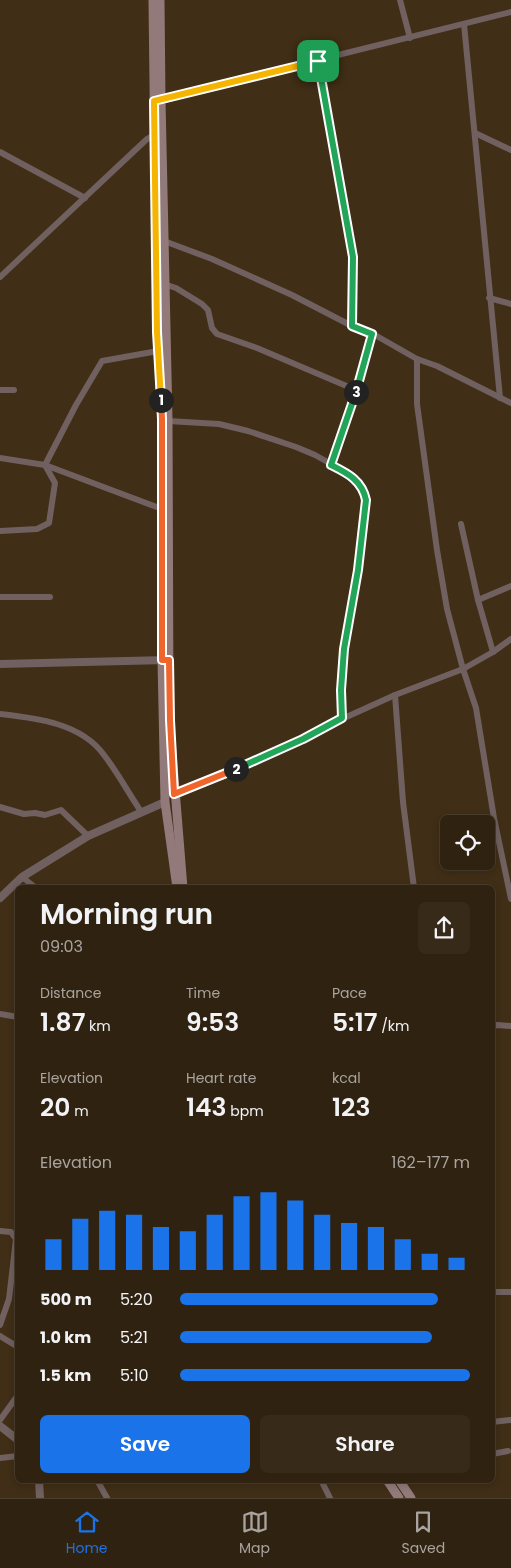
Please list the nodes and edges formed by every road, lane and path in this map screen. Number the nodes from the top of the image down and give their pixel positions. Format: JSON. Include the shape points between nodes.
{"nodes":[{"id":1,"x":153,"y":0,"type":"edge"},
{"id":2,"x":160,"y":0,"type":"edge"},
{"id":3,"x":400,"y":0,"type":"edge"},
{"id":4,"x":511,"y":12,"type":"edge"},
{"id":5,"x":464,"y":24,"type":"junction"},
{"id":6,"x":410,"y":38,"type":"junction"},
{"id":7,"x":318,"y":61,"type":"junction"},
{"id":8,"x":157,"y":100,"type":"junction"},
{"id":9,"x":475,"y":133,"type":"junction"},
{"id":10,"x":154,"y":135,"type":"junction"},
{"id":11,"x":511,"y":150,"type":"edge"},
{"id":12,"x":0,"y":152,"type":"edge"},
{"id":13,"x":85,"y":198,"type":"junction"},
{"id":14,"x":164,"y":241,"type":"junction"},
{"id":15,"x":0,"y":277,"type":"edge"},
{"id":16,"x":164,"y":284,"type":"junction"},
{"id":17,"x":489,"y":298,"type":"junction"},
{"id":18,"x":511,"y":304,"type":"edge"},
{"id":19,"x":352,"y":326,"type":"junction"},
{"id":20,"x":372,"y":334,"type":"junction"},
{"id":21,"x":158,"y":351,"type":"junction"},
{"id":22,"x":417,"y":359,"type":"junction"},
{"id":23,"x":0,"y":390,"type":"edge"},
{"id":24,"x":14,"y":390,"type":"dead end"},
{"id":25,"x":356,"y":390,"type":"junction"},
{"id":26,"x":500,"y":398,"type":"junction"},
{"id":27,"x":511,"y":403,"type":"edge"},
{"id":28,"x":168,"y":422,"type":"junction"},
{"id":29,"x":0,"y":458,"type":"edge"},
{"id":30,"x":45,"y":465,"type":"junction"},
{"id":31,"x":331,"y":465,"type":"junction"},
{"id":32,"x":162,"y":510,"type":"junction"},
{"id":33,"x":461,"y":524,"type":"dead end"},
{"id":34,"x":0,"y":532,"type":"edge"},
{"id":35,"x":511,"y":586,"type":"edge"},
{"id":36,"x":0,"y":597,"type":"edge"},
{"id":37,"x":50,"y":597,"type":"dead end"},
{"id":38,"x":478,"y":600,"type":"junction"},
{"id":39,"x":511,"y":639,"type":"edge"},
{"id":40,"x":493,"y":652,"type":"junction"},
{"id":41,"x":166,"y":660,"type":"junction"},
{"id":42,"x":0,"y":664,"type":"edge"},
{"id":43,"x":463,"y":669,"type":"junction"},
{"id":44,"x":395,"y":696,"type":"junction"},
{"id":45,"x":0,"y":714,"type":"edge"},
{"id":46,"x":342,"y":718,"type":"junction"},
{"id":47,"x":174,"y":794,"type":"junction"},
{"id":48,"x":166,"y":802,"type":"junction"},
{"id":49,"x":0,"y":807,"type":"edge"},
{"id":50,"x":142,"y":813,"type":"junction"},
{"id":51,"x":88,"y":836,"type":"junction"},
{"id":52,"x":22,"y":877,"type":"junction"},
{"id":53,"x":32,"y":885,"type":"edge"},
{"id":54,"x":177,"y":885,"type":"edge"},
{"id":55,"x":183,"y":885,"type":"edge"},
{"id":56,"x":414,"y":885,"type":"edge"},
{"id":57,"x":1,"y":894,"type":"edge"},
{"id":58,"x":511,"y":899,"type":"edge"},
{"id":59,"x":0,"y":1014,"type":"edge"},
{"id":60,"x":15,"y":1016,"type":"edge"},
{"id":61,"x":495,"y":1026,"type":"edge"},
{"id":62,"x":511,"y":1026,"type":"edge"},
{"id":63,"x":0,"y":1231,"type":"edge"},
{"id":64,"x":15,"y":1238,"type":"edge"},
{"id":65,"x":15,"y":1248,"type":"edge"},
{"id":66,"x":495,"y":1292,"type":"edge"},
{"id":67,"x":511,"y":1292,"type":"edge"},
{"id":68,"x":0,"y":1325,"type":"edge"},
{"id":69,"x":0,"y":1336,"type":"edge"},
{"id":70,"x":15,"y":1345,"type":"edge"},
{"id":71,"x":15,"y":1399,"type":"edge"},
{"id":72,"x":0,"y":1420,"type":"edge"},
{"id":73,"x":511,"y":1420,"type":"edge"},
{"id":74,"x":495,"y":1422,"type":"edge"},
{"id":75,"x":0,"y":1426,"type":"edge"},
{"id":76,"x":15,"y":1438,"type":"edge"},
{"id":77,"x":508,"y":1451,"type":"dead end"},
{"id":78,"x":495,"y":1453,"type":"edge"},
{"id":79,"x":15,"y":1456,"type":"edge"},
{"id":80,"x":0,"y":1458,"type":"edge"},
{"id":81,"x":38,"y":1483,"type":"edge"},
{"id":82,"x":99,"y":1483,"type":"edge"},
{"id":83,"x":322,"y":1483,"type":"edge"},
{"id":84,"x":389,"y":1483,"type":"edge"},
{"id":85,"x":401,"y":1483,"type":"edge"},
{"id":86,"x":40,"y":1498,"type":"edge"},
{"id":87,"x":107,"y":1498,"type":"edge"},
{"id":88,"x":330,"y":1498,"type":"edge"},
{"id":89,"x":399,"y":1498,"type":"edge"},
{"id":90,"x":411,"y":1498,"type":"edge"}],
"edges":[{"from":1,"to":8,"type":"main road"},
{"from":2,"to":8,"type":"main road"},
{"from":3,"to":6,"type":"street"},
{"from":4,"to":5,"type":"street"},
{"from":5,"to":6,"type":"street"},
{"from":5,"to":9,"type":"street"},
{"from":6,"to":7,"type":"street"},
{"from":7,"to":8,"type":"street"},
{"from":7,"to":19,"type":"street","via":[[353,257]]},
{"from":8,"to":10,"type":"main road"},
{"from":8,"to":14,"type":"main road"},
{"from":9,"to":11,"type":"street"},
{"from":9,"to":17,"type":"street"},
{"from":10,"to":13,"type":"street"},
{"from":10,"to":21,"type":"main road"},
{"from":12,"to":13,"type":"street"},
{"from":13,"to":15,"type":"street"},
{"from":14,"to":16,"type":"main road"},
{"from":14,"to":19,"type":"street","via":[[292,295]]},
{"from":16,"to":25,"type":"street","via":[[202,304],[218,334]]},
{"from":16,"to":28,"type":"main road"},
{"from":17,"to":18,"type":"street"},
{"from":17,"to":26,"type":"street"},
{"from":19,"to":20,"type":"street"},
{"from":20,"to":22,"type":"street"},
{"from":20,"to":25,"type":"street"},
{"from":21,"to":30,"type":"street","via":[[102,361]]},
{"from":21,"to":32,"type":"main road"},
{"from":22,"to":26,"type":"street"},
{"from":22,"to":43,"type":"street","via":[[417,404],[437,550],[447,609]]},
{"from":23,"to":24,"type":"street"},
{"from":25,"to":31,"type":"street"},
{"from":26,"to":27,"type":"street"},
{"from":28,"to":31,"type":"street","via":[[219,424],[248,430],[315,455]]},
{"from":28,"to":41,"type":"main road"},
{"from":29,"to":30,"type":"street"},
{"from":30,"to":32,"type":"street"},
{"from":30,"to":34,"type":"street","via":[[55,483],[48,522],[37,529]]},
{"from":31,"to":46,"type":"street","via":[[351,475],[366,500],[344,649]]},
{"from":32,"to":41,"type":"main road"},
{"from":33,"to":38,"type":"street"},
{"from":35,"to":38,"type":"street"},
{"from":36,"to":37,"type":"street"},
{"from":38,"to":40,"type":"street"},
{"from":39,"to":40,"type":"street"},
{"from":40,"to":43,"type":"street"},
{"from":41,"to":42,"type":"street"},
{"from":41,"to":47,"type":"main road"},
{"from":41,"to":48,"type":"main road"},
{"from":43,"to":44,"type":"street"},
{"from":43,"to":58,"type":"street","via":[[476,708]]},
{"from":44,"to":46,"type":"street"},
{"from":44,"to":56,"type":"street"},
{"from":45,"to":50,"type":"street","via":[[75,730],[103,753]]},
{"from":46,"to":47,"type":"street","via":[[303,739]]},
{"from":47,"to":55,"type":"main road"},
{"from":48,"to":50,"type":"street"},
{"from":48,"to":54,"type":"main road"},
{"from":49,"to":51,"type":"street","via":[[24,814],[45,815],[61,810]]},
{"from":50,"to":51,"type":"street"},
{"from":51,"to":52,"type":"street"},
{"from":52,"to":53,"type":"street"},
{"from":52,"to":57,"type":"street"},
{"from":59,"to":60,"type":"street"},
{"from":61,"to":62,"type":"street"},
{"from":63,"to":64,"type":"street","via":[[11,1232]]},
{"from":65,"to":68,"type":"street","via":[[9,1299]]},
{"from":66,"to":67,"type":"street"},
{"from":69,"to":70,"type":"street"},
{"from":71,"to":72,"type":"street"},
{"from":73,"to":74,"type":"street"},
{"from":75,"to":76,"type":"street"},
{"from":77,"to":78,"type":"street"},
{"from":79,"to":80,"type":"street"},
{"from":81,"to":86,"type":"street"},
{"from":82,"to":87,"type":"street"},
{"from":83,"to":88,"type":"street"},
{"from":84,"to":89,"type":"main road"},
{"from":85,"to":90,"type":"main road"}]}
